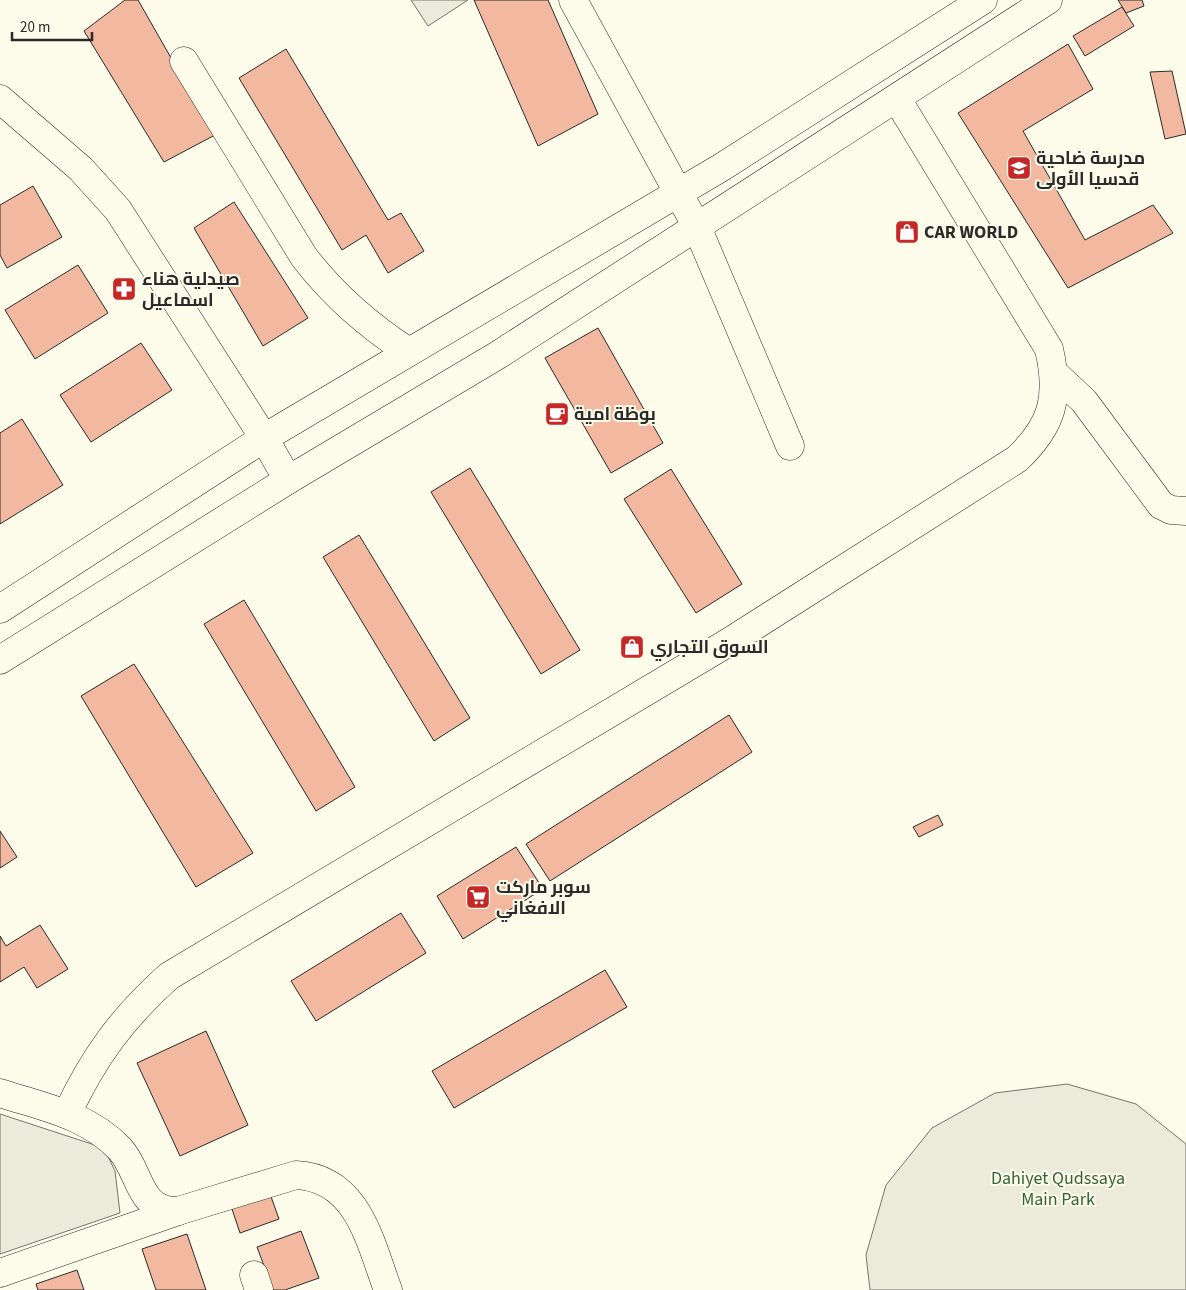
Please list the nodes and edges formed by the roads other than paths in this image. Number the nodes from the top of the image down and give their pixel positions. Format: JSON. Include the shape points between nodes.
{"nodes":[{"id":1,"x":573,"y":0,"type":"edge"},
{"id":2,"x":983,"y":0,"type":"edge"},
{"id":3,"x":1048,"y":0,"type":"edge"},
{"id":4,"x":912,"y":46,"type":"junction"},
{"id":5,"x":184,"y":61,"type":"dead end"},
{"id":6,"x":931,"y":77,"type":"junction"},
{"id":7,"x":855,"y":83,"type":"junction"},
{"id":8,"x":0,"y":99,"type":"edge"},
{"id":9,"x":897,"y":99,"type":"junction"},
{"id":10,"x":874,"y":114,"type":"junction"},
{"id":11,"x":678,"y":193,"type":"junction"},
{"id":12,"x":697,"y":227,"type":"junction"},
{"id":13,"x":409,"y":352,"type":"junction"},
{"id":14,"x":1054,"y":373,"type":"junction"},
{"id":15,"x":264,"y":438,"type":"junction"},
{"id":16,"x":790,"y":446,"type":"dead end"},
{"id":17,"x":288,"y":480,"type":"junction"},
{"id":18,"x":1186,"y":511,"type":"edge"},
{"id":19,"x":0,"y":609,"type":"edge"},
{"id":20,"x":0,"y":660,"type":"edge"},
{"id":21,"x":0,"y":1093,"type":"edge"},
{"id":22,"x":67,"y":1114,"type":"junction"},
{"id":23,"x":178,"y":1211,"type":"junction"},
{"id":24,"x":0,"y":1273,"type":"edge"},
{"id":25,"x":388,"y":1290,"type":"edge"}],
"edges":[{"from":1,"to":11,"type":"street"},
{"from":2,"to":4,"type":"street"},
{"from":3,"to":6,"type":"street"},
{"from":4,"to":6,"type":"street"},
{"from":4,"to":7,"type":"street"},
{"from":5,"to":13,"type":"street","via":[[304,257],[351,310]]},
{"from":6,"to":9,"type":"street"},
{"from":7,"to":10,"type":"street"},
{"from":7,"to":11,"type":"street"},
{"from":8,"to":15,"type":"street","via":[[81,169],[118,210]]},
{"from":9,"to":10,"type":"street"},
{"from":9,"to":14,"type":"street","via":[[1049,349]]},
{"from":10,"to":12,"type":"street"},
{"from":11,"to":12,"type":"street"},
{"from":11,"to":13,"type":"street"},
{"from":12,"to":16,"type":"street"},
{"from":12,"to":17,"type":"street","via":[[498,355]]},
{"from":13,"to":15,"type":"street"},
{"from":14,"to":18,"type":"street","via":[[1084,401],[1161,505],[1171,510]]},
{"from":14,"to":22,"type":"street","via":[[1054,398],[1047,421],[1035,443],[1017,460],[730,642],[169,976],[119,1026],[98,1054]]},
{"from":15,"to":17,"type":"street"},
{"from":15,"to":19,"type":"street"},
{"from":17,"to":20,"type":"street"},
{"from":21,"to":22,"type":"street"},
{"from":22,"to":23,"type":"street","via":[[88,1123],[112,1141],[122,1152],[148,1200],[162,1210]]},
{"from":23,"to":24,"type":"street"},
{"from":23,"to":25,"type":"street","via":[[280,1179],[296,1175],[313,1176],[334,1185],[357,1212]]}]}
